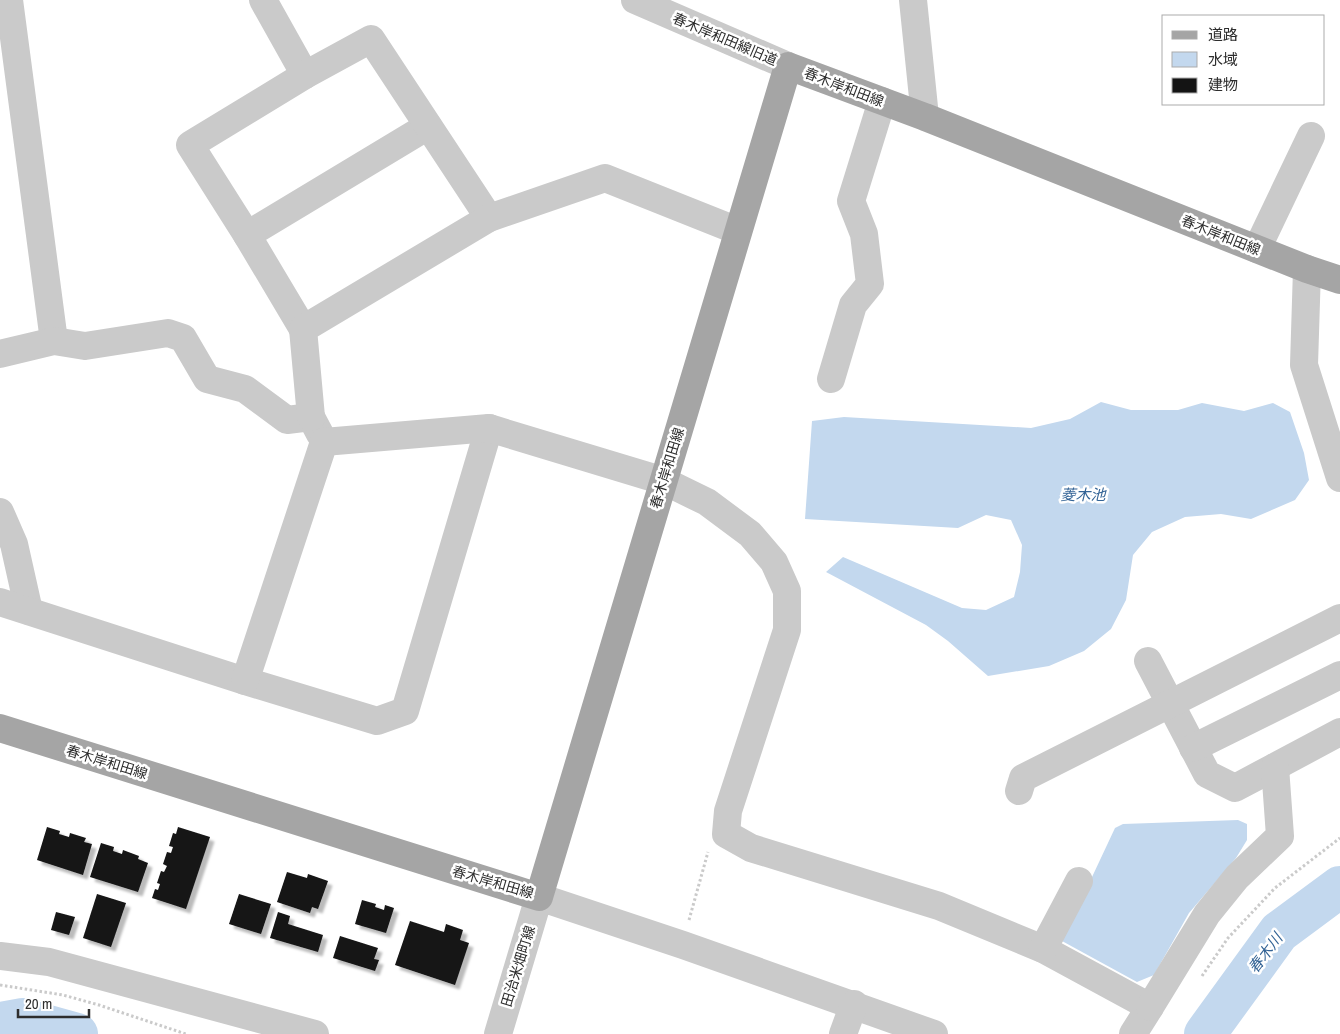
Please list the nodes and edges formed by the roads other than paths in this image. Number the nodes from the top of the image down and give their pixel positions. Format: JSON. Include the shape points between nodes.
{"nodes":[{"id":1,"x":9,"y":0,"type":"edge"},
{"id":2,"x":263,"y":0,"type":"edge"},
{"id":3,"x":635,"y":0,"type":"edge"},
{"id":4,"x":913,"y":0,"type":"edge"},
{"id":5,"x":788,"y":66,"type":"junction"},
{"id":6,"x":305,"y":75,"type":"junction"},
{"id":7,"x":882,"y":101,"type":"junction"},
{"id":8,"x":925,"y":117,"type":"junction"},
{"id":9,"x":428,"y":126,"type":"junction"},
{"id":10,"x":1311,"y":136,"type":"dead end"},
{"id":11,"x":489,"y":218,"type":"junction"},
{"id":12,"x":738,"y":231,"type":"junction"},
{"id":13,"x":247,"y":235,"type":"junction"},
{"id":14,"x":1257,"y":249,"type":"junction"},
{"id":15,"x":1307,"y":269,"type":"junction"},
{"id":16,"x":1340,"y":280,"type":"edge"},
{"id":17,"x":303,"y":329,"type":"junction"},
{"id":18,"x":54,"y":341,"type":"junction"},
{"id":19,"x":0,"y":354,"type":"edge"},
{"id":20,"x":831,"y":379,"type":"dead end"},
{"id":21,"x":1331,"y":414,"type":"edge"},
{"id":22,"x":311,"y":417,"type":"junction"},
{"id":23,"x":489,"y":428,"type":"junction"},
{"id":24,"x":324,"y":442,"type":"junction"},
{"id":25,"x":1340,"y":478,"type":"edge"},
{"id":26,"x":664,"y":481,"type":"junction"},
{"id":27,"x":0,"y":512,"type":"edge"},
{"id":28,"x":0,"y":602,"type":"edge"},
{"id":29,"x":28,"y":611,"type":"junction"},
{"id":30,"x":1340,"y":618,"type":"edge"},
{"id":31,"x":1148,"y":661,"type":"dead end"},
{"id":32,"x":1340,"y":675,"type":"edge"},
{"id":33,"x":246,"y":680,"type":"junction"},
{"id":34,"x":1170,"y":705,"type":"junction"},
{"id":35,"x":0,"y":728,"type":"edge"},
{"id":36,"x":1340,"y":732,"type":"edge"},
{"id":37,"x":1193,"y":748,"type":"junction"},
{"id":38,"x":1275,"y":767,"type":"junction"},
{"id":39,"x":1019,"y":791,"type":"dead end"},
{"id":40,"x":1079,"y":881,"type":"dead end"},
{"id":41,"x":539,"y":897,"type":"junction"},
{"id":42,"x":1043,"y":949,"type":"junction"},
{"id":43,"x":0,"y":956,"type":"edge"},
{"id":44,"x":854,"y":1004,"type":"junction"},
{"id":45,"x":1150,"y":1007,"type":"junction"},
{"id":46,"x":314,"y":1034,"type":"edge"},
{"id":47,"x":498,"y":1034,"type":"edge"},
{"id":48,"x":844,"y":1034,"type":"edge"},
{"id":49,"x":934,"y":1034,"type":"edge"},
{"id":50,"x":1133,"y":1034,"type":"edge"}],
"edges":[{"from":1,"to":18,"type":"street"},
{"from":2,"to":6,"type":"street"},
{"from":3,"to":5,"type":"street","name":"春木岸和田線旧道"},
{"from":4,"to":8,"type":"street"},
{"from":5,"to":7,"type":"main road","name":"春木岸和田線"},
{"from":5,"to":12,"type":"main road","name":"春木岸和田線"},
{"from":6,"to":9,"type":"street","via":[[371,39]]},
{"from":6,"to":13,"type":"street","via":[[190,145]]},
{"from":7,"to":8,"type":"main road","name":"春木岸和田線"},
{"from":7,"to":20,"type":"street","via":[[852,201],[864,234],[870,284],[853,305]]},
{"from":8,"to":14,"type":"main road","name":"春木岸和田線"},
{"from":9,"to":11,"type":"street"},
{"from":9,"to":13,"type":"street"},
{"from":10,"to":14,"type":"street"},
{"from":11,"to":12,"type":"street","via":[[605,178]]},
{"from":11,"to":17,"type":"street"},
{"from":12,"to":26,"type":"main road","name":"春木岸和田線"},
{"from":13,"to":17,"type":"street"},
{"from":14,"to":15,"type":"main road","name":"春木岸和田線"},
{"from":15,"to":16,"type":"main road","name":"春木岸和田線"},
{"from":15,"to":21,"type":"street","via":[[1304,365]]},
{"from":17,"to":22,"type":"street"},
{"from":18,"to":19,"type":"street"},
{"from":18,"to":22,"type":"street","via":[[85,346],[168,333],[183,338],[207,378],[245,389],[287,420]]},
{"from":21,"to":25,"type":"street"},
{"from":22,"to":24,"type":"street"},
{"from":23,"to":24,"type":"street"},
{"from":23,"to":26,"type":"street"},
{"from":23,"to":33,"type":"street","via":[[405,711],[377,721]]},
{"from":24,"to":33,"type":"street"},
{"from":26,"to":41,"type":"main road","name":"春木岸和田線"},
{"from":26,"to":42,"type":"street","via":[[707,502],[750,534],[774,562],[787,592],[787,630],[728,811],[726,834],[751,848],[939,906]]},
{"from":27,"to":29,"type":"street","via":[[14,544]]},
{"from":28,"to":29,"type":"street"},
{"from":29,"to":33,"type":"street"},
{"from":30,"to":34,"type":"street"},
{"from":31,"to":34,"type":"street"},
{"from":32,"to":37,"type":"street"},
{"from":34,"to":37,"type":"street"},
{"from":34,"to":39,"type":"street","via":[[1023,778]]},
{"from":35,"to":41,"type":"main road","name":"春木岸和田線"},
{"from":36,"to":38,"type":"street"},
{"from":37,"to":38,"type":"street","via":[[1207,774],[1235,788]]},
{"from":38,"to":45,"type":"street","via":[[1280,836],[1237,877],[1207,914]]},
{"from":40,"to":42,"type":"street"},
{"from":41,"to":44,"type":"street"},
{"from":41,"to":47,"type":"street","name":"田治米畑町線"},
{"from":42,"to":45,"type":"street"},
{"from":43,"to":46,"type":"street","via":[[48,962]]},
{"from":44,"to":48,"type":"street"},
{"from":44,"to":49,"type":"street"},
{"from":45,"to":50,"type":"street"}]}
